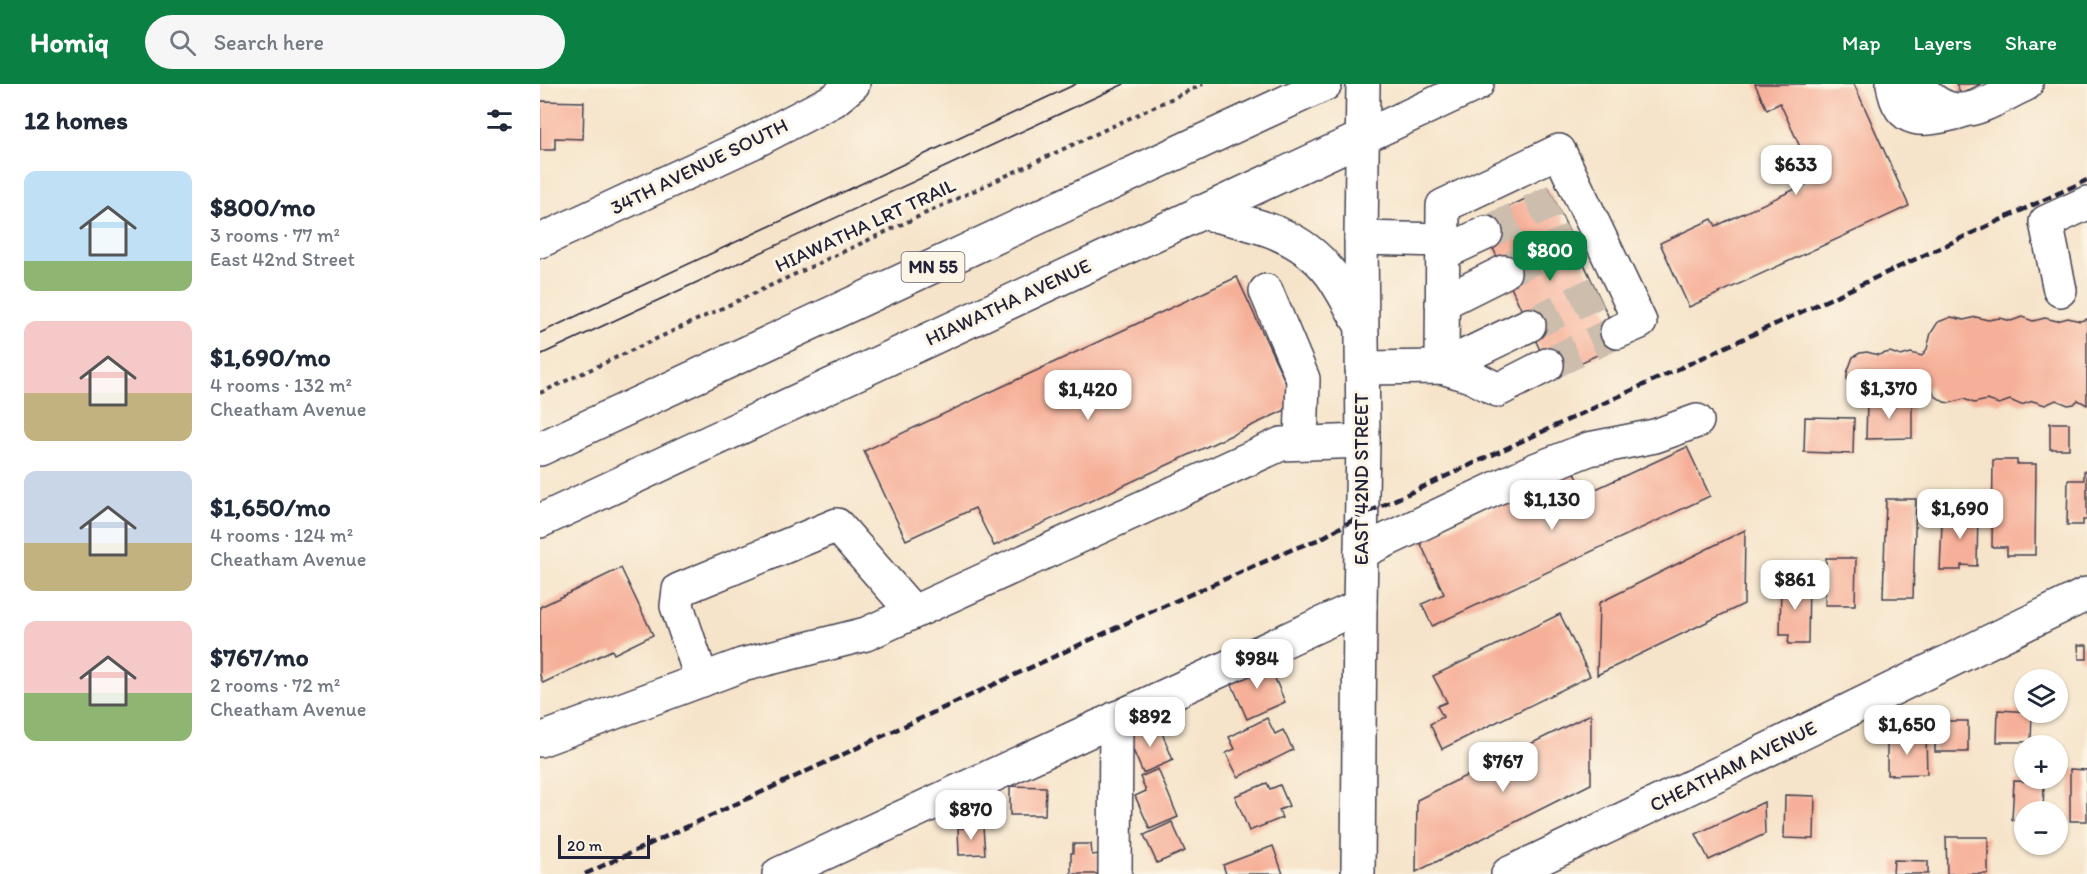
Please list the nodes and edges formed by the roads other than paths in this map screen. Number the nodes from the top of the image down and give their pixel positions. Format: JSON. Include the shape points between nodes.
{"nodes":[{"id":1,"x":853,"y":84,"type":"edge"},
{"id":2,"x":1325,"y":84,"type":"edge"},
{"id":3,"x":1363,"y":84,"type":"edge"},
{"id":4,"x":1477,"y":84,"type":"edge"},
{"id":5,"x":1893,"y":84,"type":"edge"},
{"id":6,"x":1917,"y":84,"type":"edge"},
{"id":7,"x":2025,"y":84,"type":"edge"},
{"id":8,"x":1959,"y":112,"type":"junction"},
{"id":9,"x":1362,"y":136,"type":"junction"},
{"id":10,"x":2087,"y":203,"type":"edge"},
{"id":11,"x":1200,"y":212,"type":"junction"},
{"id":12,"x":1361,"y":238,"type":"junction"},
{"id":13,"x":540,"y":241,"type":"edge"},
{"id":14,"x":1443,"y":268,"type":"junction"},
{"id":15,"x":2060,"y":290,"type":"dead end"},
{"id":16,"x":1266,"y":291,"type":"dead end"},
{"id":17,"x":1610,"y":293,"type":"dead end"},
{"id":18,"x":1361,"y":326,"type":"junction"},
{"id":19,"x":1452,"y":362,"type":"junction"},
{"id":20,"x":1362,"y":368,"type":"junction"},
{"id":21,"x":1696,"y":421,"type":"dead end"},
{"id":22,"x":1363,"y":441,"type":"junction"},
{"id":23,"x":1301,"y":443,"type":"junction"},
{"id":24,"x":540,"y":450,"type":"edge"},
{"id":25,"x":540,"y":521,"type":"edge"},
{"id":26,"x":1361,"y":552,"type":"junction"},
{"id":27,"x":2087,"y":594,"type":"edge"},
{"id":28,"x":1360,"y":606,"type":"junction"},
{"id":29,"x":913,"y":612,"type":"junction"},
{"id":30,"x":702,"y":680,"type":"junction"},
{"id":31,"x":1116,"y":718,"type":"junction"},
{"id":32,"x":540,"y":740,"type":"edge"},
{"id":33,"x":779,"y":874,"type":"edge"},
{"id":34,"x":1115,"y":874,"type":"edge"},
{"id":35,"x":1358,"y":874,"type":"edge"},
{"id":36,"x":1508,"y":874,"type":"edge"}],
"edges":[{"from":1,"to":13,"type":"main road","name":"34TH AVENUE SOUTH","via":[[834,100],[751,143]]},
{"from":2,"to":24,"type":"main road","number":"MN 55"},
{"from":3,"to":9,"type":"main road","name":"EAST 42ND STREET"},
{"from":4,"to":9,"type":"main road","name":"HIAWATHA AVENUE"},
{"from":5,"to":8,"type":"main road","via":[[1895,97],[1909,116],[1930,119]]},
{"from":6,"to":8,"type":"main road","via":[[1930,100]]},
{"from":7,"to":8,"type":"main road"},
{"from":9,"to":11,"type":"main road","name":"HIAWATHA AVENUE"},
{"from":9,"to":12,"type":"main road","name":"EAST 42ND STREET"},
{"from":10,"to":15,"type":"main road","via":[[2046,222]]},
{"from":11,"to":18,"type":"main road","via":[[1275,231],[1306,249],[1331,275]]},
{"from":11,"to":25,"type":"main road","name":"HIAWATHA AVENUE"},
{"from":12,"to":14,"type":"main road"},
{"from":12,"to":18,"type":"main road","name":"EAST 42ND STREET"},
{"from":14,"to":14,"type":"main road","via":[[1495,252]]},
{"from":14,"to":17,"type":"main road","via":[[1443,206],[1559,151],[1575,214]]},
{"from":14,"to":19,"type":"main road"},
{"from":16,"to":23,"type":"main road","via":[[1303,379]]},
{"from":18,"to":20,"type":"main road","name":"EAST 42ND STREET"},
{"from":19,"to":19,"type":"main road","via":[[1498,390],[1533,335]]},
{"from":19,"to":20,"type":"main road"},
{"from":20,"to":22,"type":"main road","name":"EAST 42ND STREET"},
{"from":21,"to":26,"type":"main road","via":[[1655,436],[1589,449],[1535,470]]},
{"from":22,"to":23,"type":"main road"},
{"from":22,"to":26,"type":"main road","name":"EAST 42ND STREET"},
{"from":23,"to":29,"type":"main road","via":[[1281,444]]},
{"from":26,"to":28,"type":"main road","name":"EAST 42ND STREET"},
{"from":27,"to":36,"type":"main road","name":"CHEATHAM AVENUE"},
{"from":28,"to":31,"type":"main road"},
{"from":28,"to":35,"type":"main road","name":"EAST 42ND STREET"},
{"from":29,"to":30,"type":"main road","via":[[866,634],[742,665]]},
{"from":29,"to":30,"type":"main road","via":[[837,525],[679,590],[677,606]]},
{"from":30,"to":32,"type":"main road"},
{"from":31,"to":33,"type":"main road"},
{"from":31,"to":34,"type":"main road"}]}
